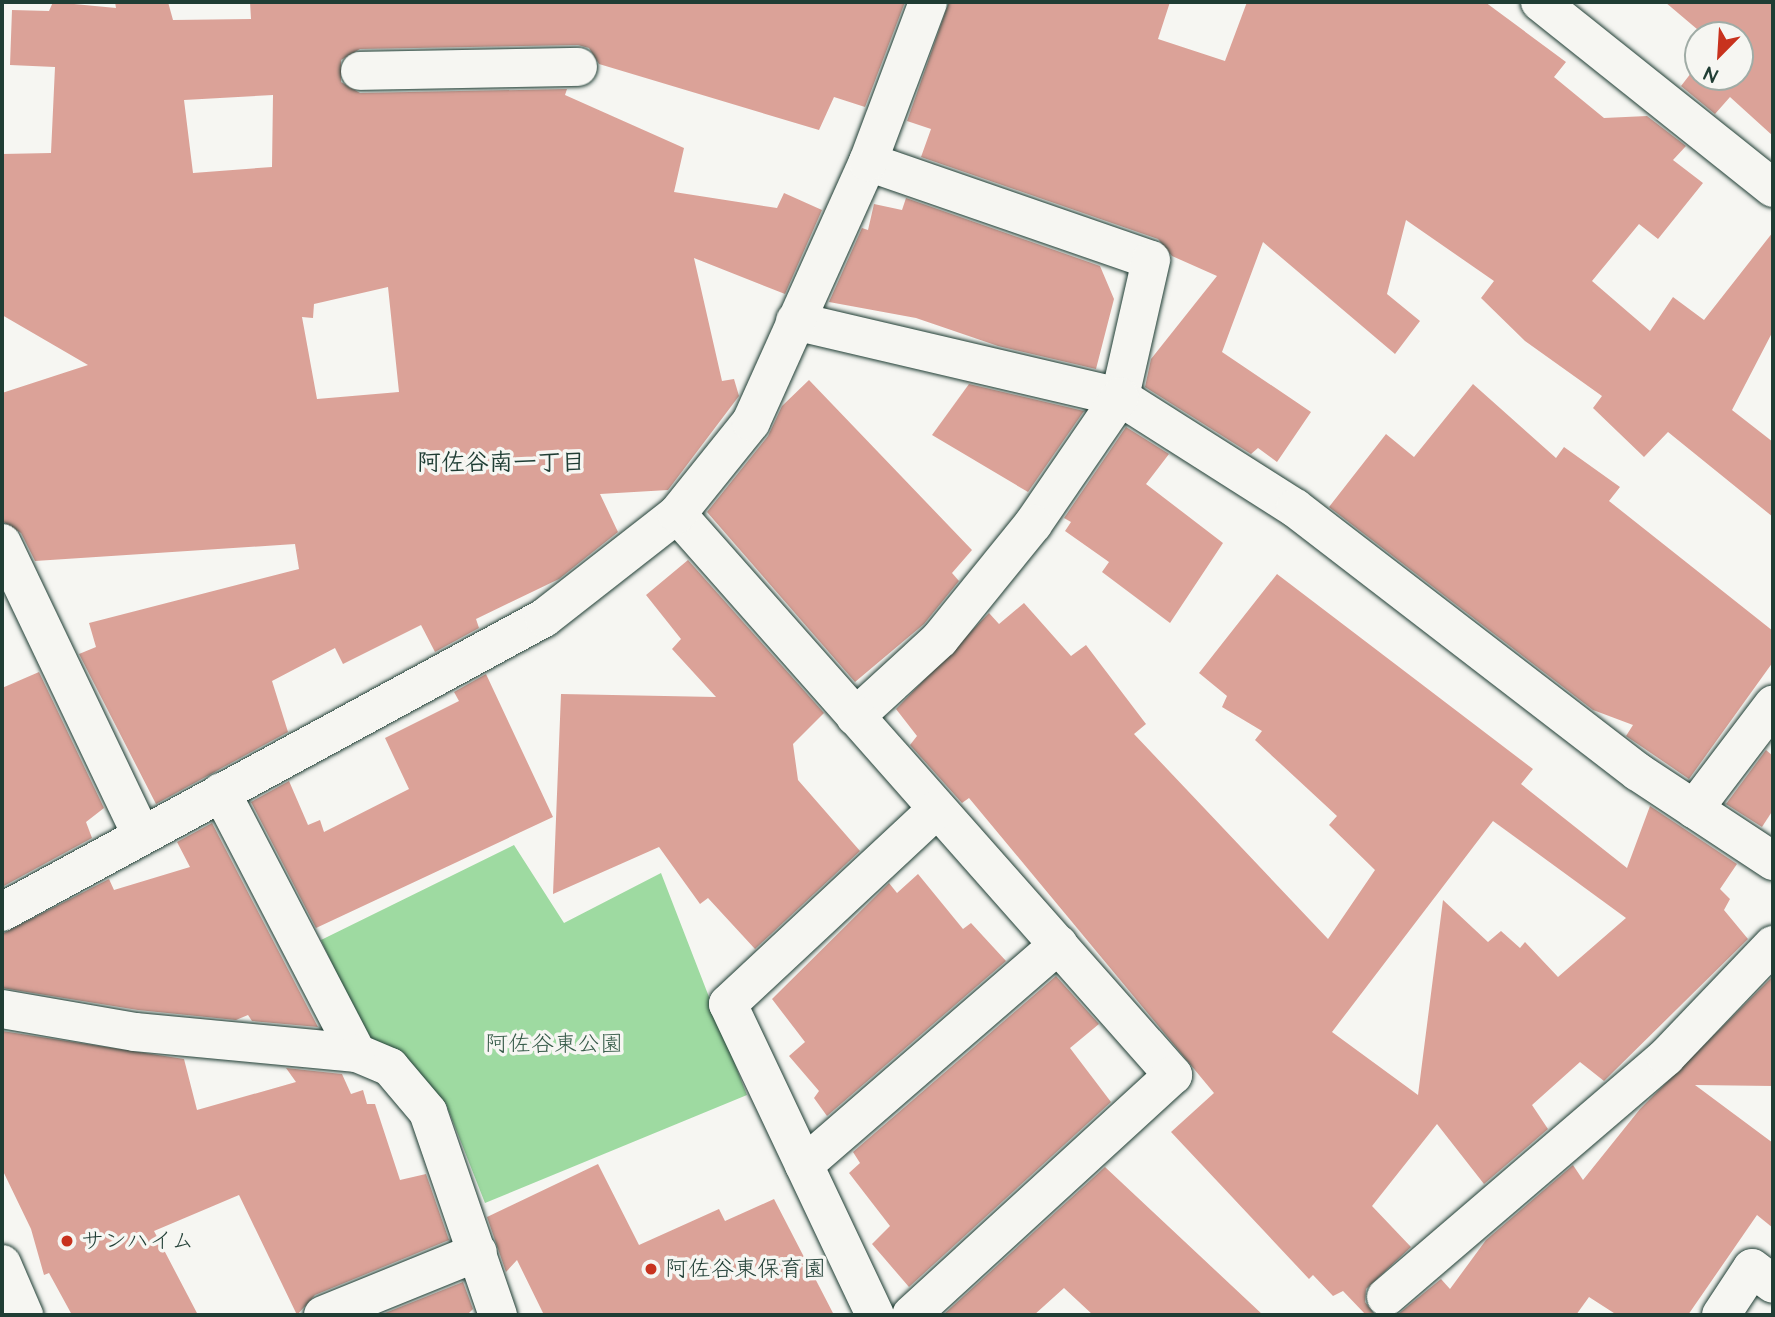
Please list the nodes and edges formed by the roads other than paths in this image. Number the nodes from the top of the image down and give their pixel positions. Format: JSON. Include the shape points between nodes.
{"nodes":[{"id":1,"x":928,"y":2,"type":"edge"},
{"id":2,"x":1540,"y":2,"type":"edge"},
{"id":3,"x":578,"y":67,"type":"dead end"},
{"id":4,"x":360,"y":71,"type":"dead end"},
{"id":5,"x":868,"y":162,"type":"junction"},
{"id":6,"x":1773,"y":188,"type":"edge"},
{"id":7,"x":795,"y":321,"type":"junction"},
{"id":8,"x":1120,"y":397,"type":"junction"},
{"id":9,"x":677,"y":514,"type":"junction"},
{"id":10,"x":2,"y":543,"type":"edge"},
{"id":11,"x":1773,"y":705,"type":"edge"},
{"id":12,"x":855,"y":717,"type":"junction"},
{"id":13,"x":221,"y":792,"type":"junction"},
{"id":14,"x":937,"y":809,"type":"junction"},
{"id":15,"x":1694,"y":809,"type":"junction"},
{"id":16,"x":141,"y":835,"type":"junction"},
{"id":17,"x":1773,"y":861,"type":"edge"},
{"id":18,"x":2,"y":912,"type":"edge"},
{"id":19,"x":1059,"y":944,"type":"junction"},
{"id":20,"x":1773,"y":945,"type":"edge"},
{"id":21,"x":2,"y":1009,"type":"edge"},
{"id":22,"x":357,"y":1053,"type":"junction"},
{"id":23,"x":804,"y":1165,"type":"junction"},
{"id":24,"x":478,"y":1252,"type":"junction"},
{"id":25,"x":2,"y":1264,"type":"edge"},
{"id":26,"x":1773,"y":1284,"type":"edge"},
{"id":27,"x":1386,"y":1297,"type":"dead end"},
{"id":28,"x":24,"y":1315,"type":"edge"},
{"id":29,"x":323,"y":1315,"type":"edge"},
{"id":30,"x":498,"y":1315,"type":"edge"},
{"id":31,"x":875,"y":1315,"type":"edge"},
{"id":32,"x":911,"y":1315,"type":"edge"},
{"id":33,"x":1721,"y":1315,"type":"edge"}],
"edges":[{"from":1,"to":5,"type":"street"},
{"from":2,"to":6,"type":"street"},
{"from":3,"to":4,"type":"street"},
{"from":5,"to":7,"type":"street"},
{"from":5,"to":8,"type":"street","via":[[1151,260]]},
{"from":7,"to":8,"type":"street"},
{"from":7,"to":9,"type":"street","via":[[751,422]]},
{"from":8,"to":12,"type":"street","via":[[1033,524],[940,639]]},
{"from":8,"to":15,"type":"street","via":[[1295,508]]},
{"from":9,"to":12,"type":"street"},
{"from":9,"to":13,"type":"street","via":[[544,618]]},
{"from":10,"to":16,"type":"street"},
{"from":11,"to":15,"type":"street"},
{"from":12,"to":14,"type":"street"},
{"from":13,"to":16,"type":"street"},
{"from":13,"to":22,"type":"street"},
{"from":14,"to":19,"type":"street"},
{"from":14,"to":23,"type":"street","via":[[728,1004]]},
{"from":15,"to":17,"type":"street"},
{"from":16,"to":18,"type":"street"},
{"from":19,"to":23,"type":"street"},
{"from":19,"to":32,"type":"street","via":[[1172,1075]]},
{"from":20,"to":27,"type":"street","via":[[1666,1057]]},
{"from":21,"to":22,"type":"street","via":[[135,1032]]},
{"from":22,"to":24,"type":"street","via":[[390,1067],[428,1112]]},
{"from":23,"to":31,"type":"street"},
{"from":24,"to":29,"type":"street"},
{"from":24,"to":30,"type":"street"},
{"from":25,"to":28,"type":"street"},
{"from":26,"to":33,"type":"street","via":[[1752,1268]]}]}
